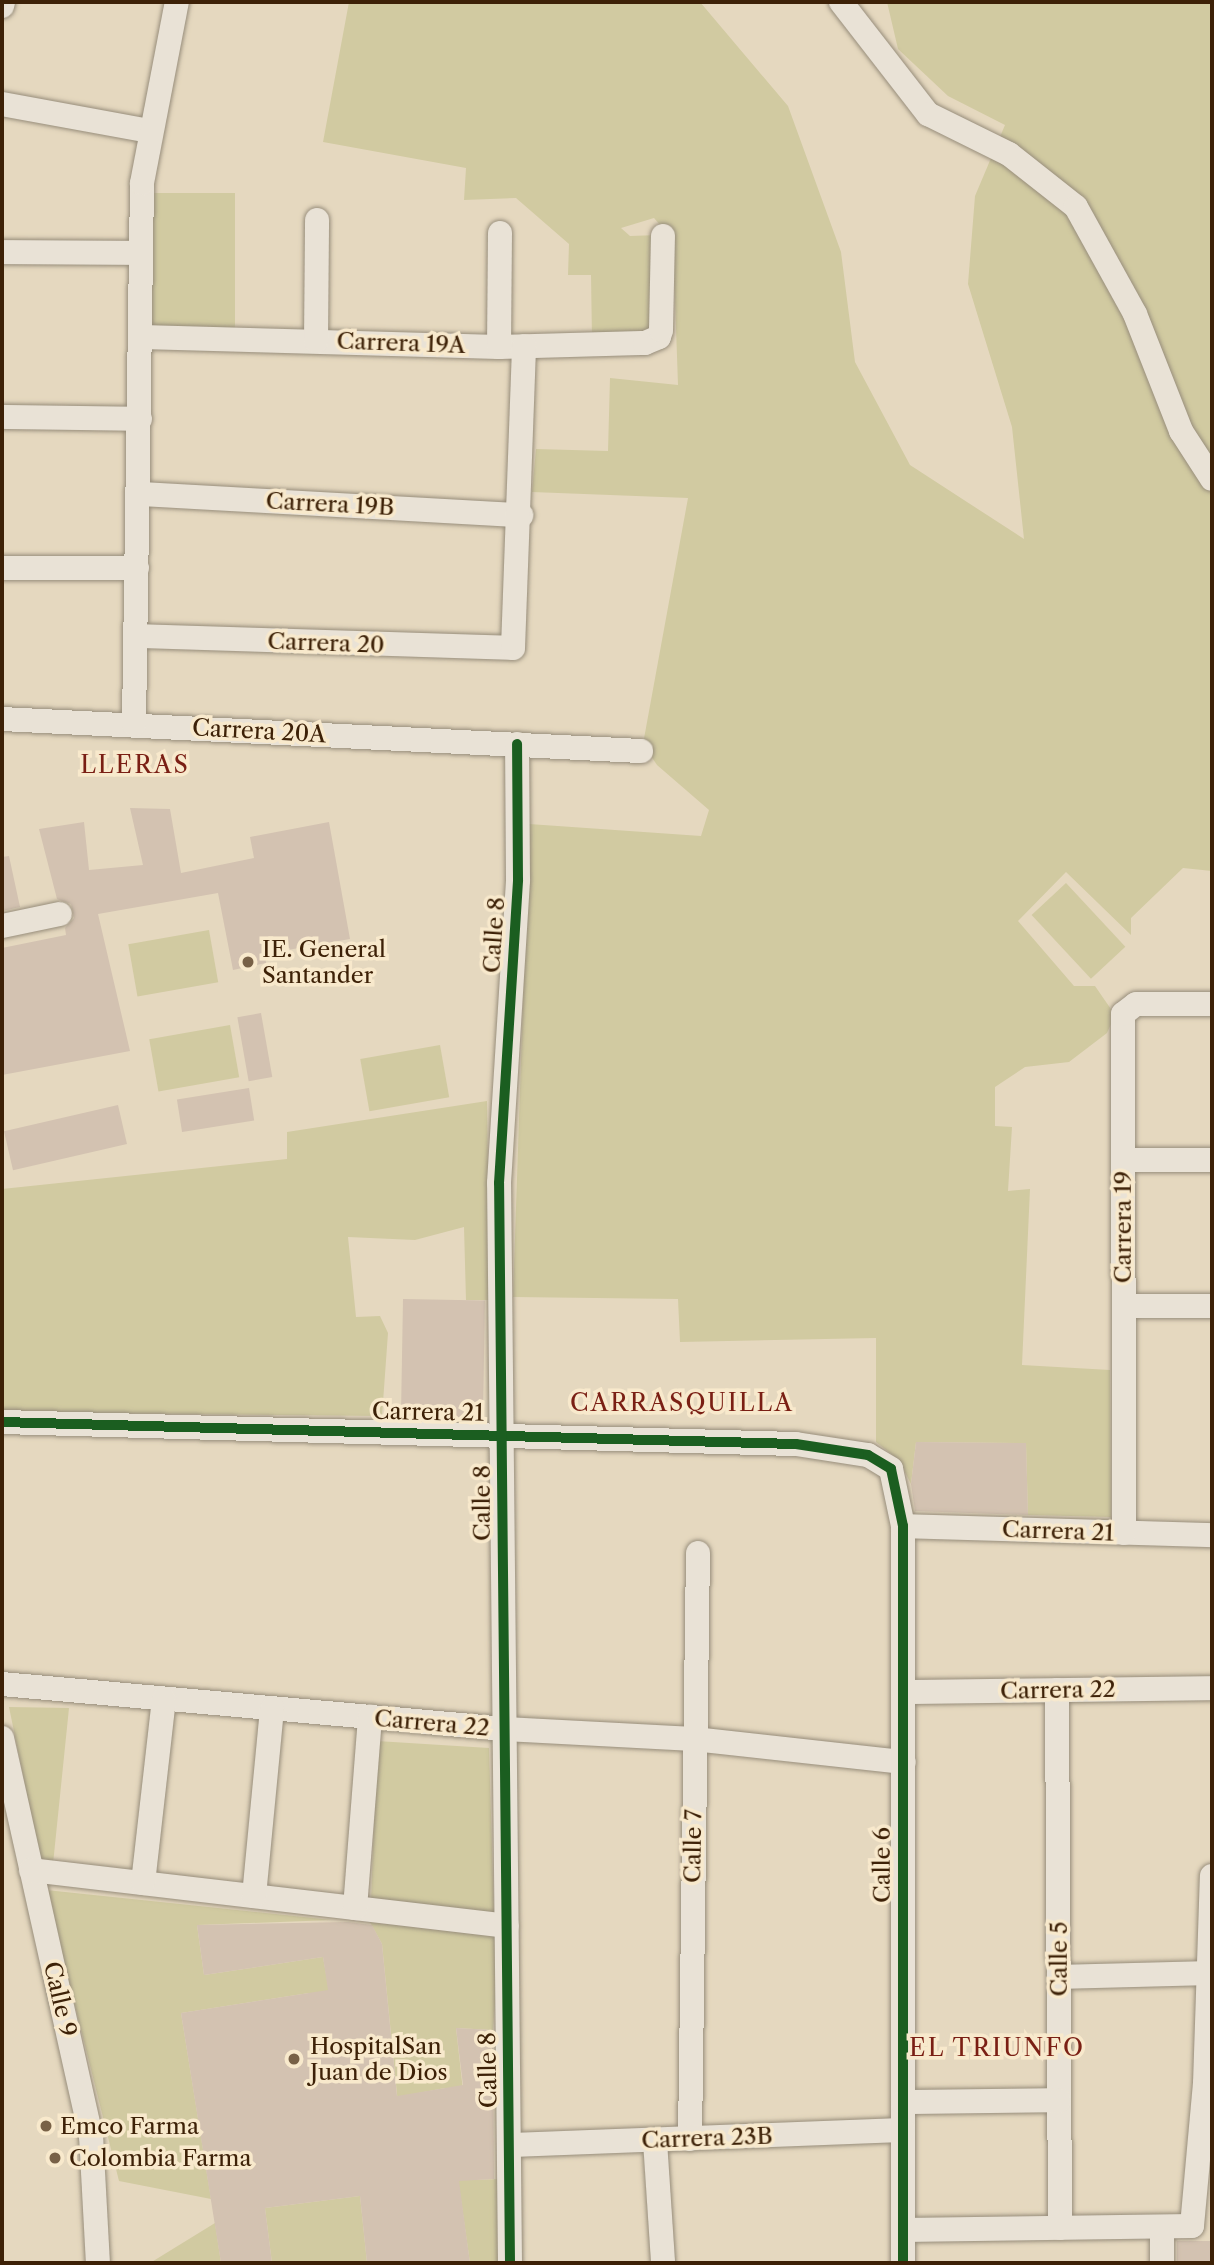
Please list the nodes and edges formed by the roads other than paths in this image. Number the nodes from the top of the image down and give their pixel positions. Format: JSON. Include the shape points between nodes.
{"nodes":[{"id":1,"x":177,"y":2,"type":"edge"},
{"id":2,"x":841,"y":2,"type":"edge"},
{"id":3,"x":2,"y":104,"type":"edge"},
{"id":4,"x":149,"y":131,"type":"junction"},
{"id":5,"x":317,"y":219,"type":"dead end"},
{"id":6,"x":500,"y":233,"type":"dead end"},
{"id":7,"x":663,"y":236,"type":"dead end"},
{"id":8,"x":2,"y":252,"type":"edge"},
{"id":9,"x":141,"y":253,"type":"junction"},
{"id":10,"x":142,"y":337,"type":"junction"},
{"id":11,"x":316,"y":341,"type":"junction"},
{"id":12,"x":524,"y":346,"type":"junction"},
{"id":13,"x":499,"y":347,"type":"junction"},
{"id":14,"x":2,"y":417,"type":"edge"},
{"id":15,"x":140,"y":419,"type":"junction"},
{"id":16,"x":1212,"y":479,"type":"edge"},
{"id":17,"x":140,"y":494,"type":"junction"},
{"id":18,"x":521,"y":515,"type":"junction"},
{"id":19,"x":2,"y":568,"type":"edge"},
{"id":20,"x":137,"y":568,"type":"junction"},
{"id":21,"x":138,"y":636,"type":"junction"},
{"id":22,"x":2,"y":719,"type":"edge"},
{"id":23,"x":134,"y":724,"type":"junction"},
{"id":24,"x":517,"y":744,"type":"junction"},
{"id":25,"x":641,"y":751,"type":"dead end"},
{"id":26,"x":60,"y":914,"type":"dead end"},
{"id":27,"x":2,"y":926,"type":"edge"},
{"id":28,"x":1212,"y":1004,"type":"edge"},
{"id":29,"x":1123,"y":1160,"type":"junction"},
{"id":30,"x":1212,"y":1160,"type":"edge"},
{"id":31,"x":1124,"y":1306,"type":"junction"},
{"id":32,"x":1212,"y":1306,"type":"edge"},
{"id":33,"x":2,"y":1422,"type":"edge"},
{"id":34,"x":503,"y":1435,"type":"junction"},
{"id":35,"x":891,"y":1468,"type":"joint"},
{"id":36,"x":903,"y":1526,"type":"junction"},
{"id":37,"x":1124,"y":1533,"type":"junction"},
{"id":38,"x":1212,"y":1535,"type":"edge"},
{"id":39,"x":698,"y":1553,"type":"dead end"},
{"id":40,"x":2,"y":1684,"type":"edge"},
{"id":41,"x":1212,"y":1688,"type":"edge"},
{"id":42,"x":1058,"y":1690,"type":"junction"},
{"id":43,"x":904,"y":1692,"type":"junction"},
{"id":44,"x":164,"y":1699,"type":"junction"},
{"id":45,"x":272,"y":1709,"type":"junction"},
{"id":46,"x":370,"y":1717,"type":"junction"},
{"id":47,"x":505,"y":1729,"type":"junction"},
{"id":48,"x":2,"y":1738,"type":"edge"},
{"id":49,"x":694,"y":1739,"type":"junction"},
{"id":50,"x":904,"y":1762,"type":"junction"},
{"id":51,"x":31,"y":1870,"type":"junction"},
{"id":52,"x":1212,"y":1876,"type":"edge"},
{"id":53,"x":142,"y":1883,"type":"junction"},
{"id":54,"x":254,"y":1896,"type":"junction"},
{"id":55,"x":355,"y":1908,"type":"junction"},
{"id":56,"x":507,"y":1926,"type":"junction"},
{"id":57,"x":1209,"y":1973,"type":"junction"},
{"id":58,"x":1059,"y":1978,"type":"junction"},
{"id":59,"x":1059,"y":2100,"type":"junction"},
{"id":60,"x":903,"y":2102,"type":"junction"},
{"id":61,"x":903,"y":2130,"type":"junction"},
{"id":62,"x":690,"y":2139,"type":"junction"},
{"id":63,"x":655,"y":2141,"type":"junction"},
{"id":64,"x":511,"y":2145,"type":"junction"},
{"id":65,"x":1060,"y":2228,"type":"junction"},
{"id":66,"x":1162,"y":2228,"type":"junction"},
{"id":67,"x":903,"y":2230,"type":"junction"},
{"id":68,"x":98,"y":2263,"type":"edge"},
{"id":69,"x":510,"y":2263,"type":"edge"},
{"id":70,"x":663,"y":2263,"type":"edge"},
{"id":71,"x":903,"y":2263,"type":"edge"},
{"id":72,"x":1162,"y":2263,"type":"edge"}],
"edges":[{"from":1,"to":4,"type":"street"},
{"from":2,"to":16,"type":"street","via":[[928,114],[1009,154],[1076,207],[1135,314],[1181,431]]},
{"from":3,"to":4,"type":"street"},
{"from":4,"to":9,"type":"street","via":[[142,183]]},
{"from":5,"to":11,"type":"street"},
{"from":6,"to":13,"type":"street"},
{"from":7,"to":12,"type":"street","name":"Carrera 19A","via":[[659,337],[645,343]]},
{"from":8,"to":9,"type":"street"},
{"from":9,"to":10,"type":"street"},
{"from":10,"to":11,"type":"street","name":"Carrera 19A"},
{"from":10,"to":15,"type":"street"},
{"from":11,"to":13,"type":"street","name":"Carrera 19A"},
{"from":12,"to":13,"type":"street","name":"Carrera 19A"},
{"from":12,"to":18,"type":"street"},
{"from":14,"to":15,"type":"street"},
{"from":15,"to":17,"type":"street"},
{"from":17,"to":18,"type":"street","name":"Carrera 19B"},
{"from":17,"to":20,"type":"street"},
{"from":18,"to":21,"type":"street","name":"Carrera 20","via":[[513,648]]},
{"from":19,"to":20,"type":"street"},
{"from":20,"to":21,"type":"street"},
{"from":21,"to":23,"type":"street"},
{"from":22,"to":23,"type":"street","name":"Carrera 20A"},
{"from":23,"to":24,"type":"street","name":"Carrera 20A"},
{"from":24,"to":25,"type":"street","name":"Carrera 20A"},
{"from":24,"to":34,"type":"street","name":"Calle 8","via":[[518,880],[499,1183]]},
{"from":26,"to":27,"type":"street"},
{"from":28,"to":29,"type":"street","name":"Carrera 19","via":[[1136,1004],[1123,1014]]},
{"from":29,"to":30,"type":"street"},
{"from":29,"to":31,"type":"street","name":"Carrera 19"},
{"from":31,"to":32,"type":"street"},
{"from":31,"to":37,"type":"street","name":"Carrera 19"},
{"from":33,"to":34,"type":"street","name":"Carrera 21"},
{"from":34,"to":35,"type":"street","name":"Carrera 21","via":[[796,1444],[868,1455]]},
{"from":34,"to":47,"type":"street","name":"Calle 8"},
{"from":35,"to":36,"type":"street","name":"Calle 6"},
{"from":36,"to":37,"type":"street","name":"Carrera 21"},
{"from":36,"to":43,"type":"street","name":"Calle 6"},
{"from":37,"to":38,"type":"street","name":"Carrera 21"},
{"from":39,"to":49,"type":"street","name":"Calle 7"},
{"from":40,"to":44,"type":"street","name":"Carrera 22"},
{"from":41,"to":42,"type":"street","name":"Carrera 22"},
{"from":42,"to":43,"type":"street","name":"Carrera 22"},
{"from":42,"to":58,"type":"street","name":"Calle 5"},
{"from":43,"to":50,"type":"street","name":"Calle 6"},
{"from":44,"to":45,"type":"street","name":"Carrera 22"},
{"from":44,"to":53,"type":"street"},
{"from":45,"to":46,"type":"street","name":"Carrera 22"},
{"from":45,"to":54,"type":"street"},
{"from":46,"to":47,"type":"street","name":"Carrera 22"},
{"from":46,"to":55,"type":"street"},
{"from":47,"to":49,"type":"street","name":"Carrera 22"},
{"from":47,"to":56,"type":"street","name":"Calle 8"},
{"from":48,"to":51,"type":"street","name":"Calle 9"},
{"from":49,"to":50,"type":"street","name":"Carrera 22"},
{"from":49,"to":62,"type":"street","name":"Calle 7"},
{"from":50,"to":60,"type":"street","name":"Calle 6"},
{"from":51,"to":53,"type":"street"},
{"from":51,"to":68,"type":"street","name":"Calle 9","via":[[91,2135]]},
{"from":52,"to":57,"type":"street"},
{"from":53,"to":54,"type":"street"},
{"from":54,"to":55,"type":"street"},
{"from":55,"to":56,"type":"street"},
{"from":56,"to":64,"type":"street","name":"Calle 8"},
{"from":57,"to":58,"type":"street"},
{"from":57,"to":66,"type":"street","via":[[1195,2218],[1192,2226]]},
{"from":58,"to":59,"type":"street","name":"Calle 5"},
{"from":59,"to":60,"type":"street"},
{"from":59,"to":65,"type":"street","name":"Calle 5"},
{"from":60,"to":61,"type":"street","name":"Calle 6"},
{"from":61,"to":62,"type":"street","name":"Carrera 23B"},
{"from":61,"to":67,"type":"street","name":"Calle 6"},
{"from":62,"to":63,"type":"street","name":"Carrera 23B"},
{"from":63,"to":64,"type":"street","name":"Carrera 23B"},
{"from":63,"to":70,"type":"street"},
{"from":64,"to":69,"type":"street","name":"Calle 8"},
{"from":65,"to":66,"type":"street"},
{"from":65,"to":67,"type":"street"},
{"from":66,"to":72,"type":"street"},
{"from":67,"to":71,"type":"street","name":"Calle 6"}]}
